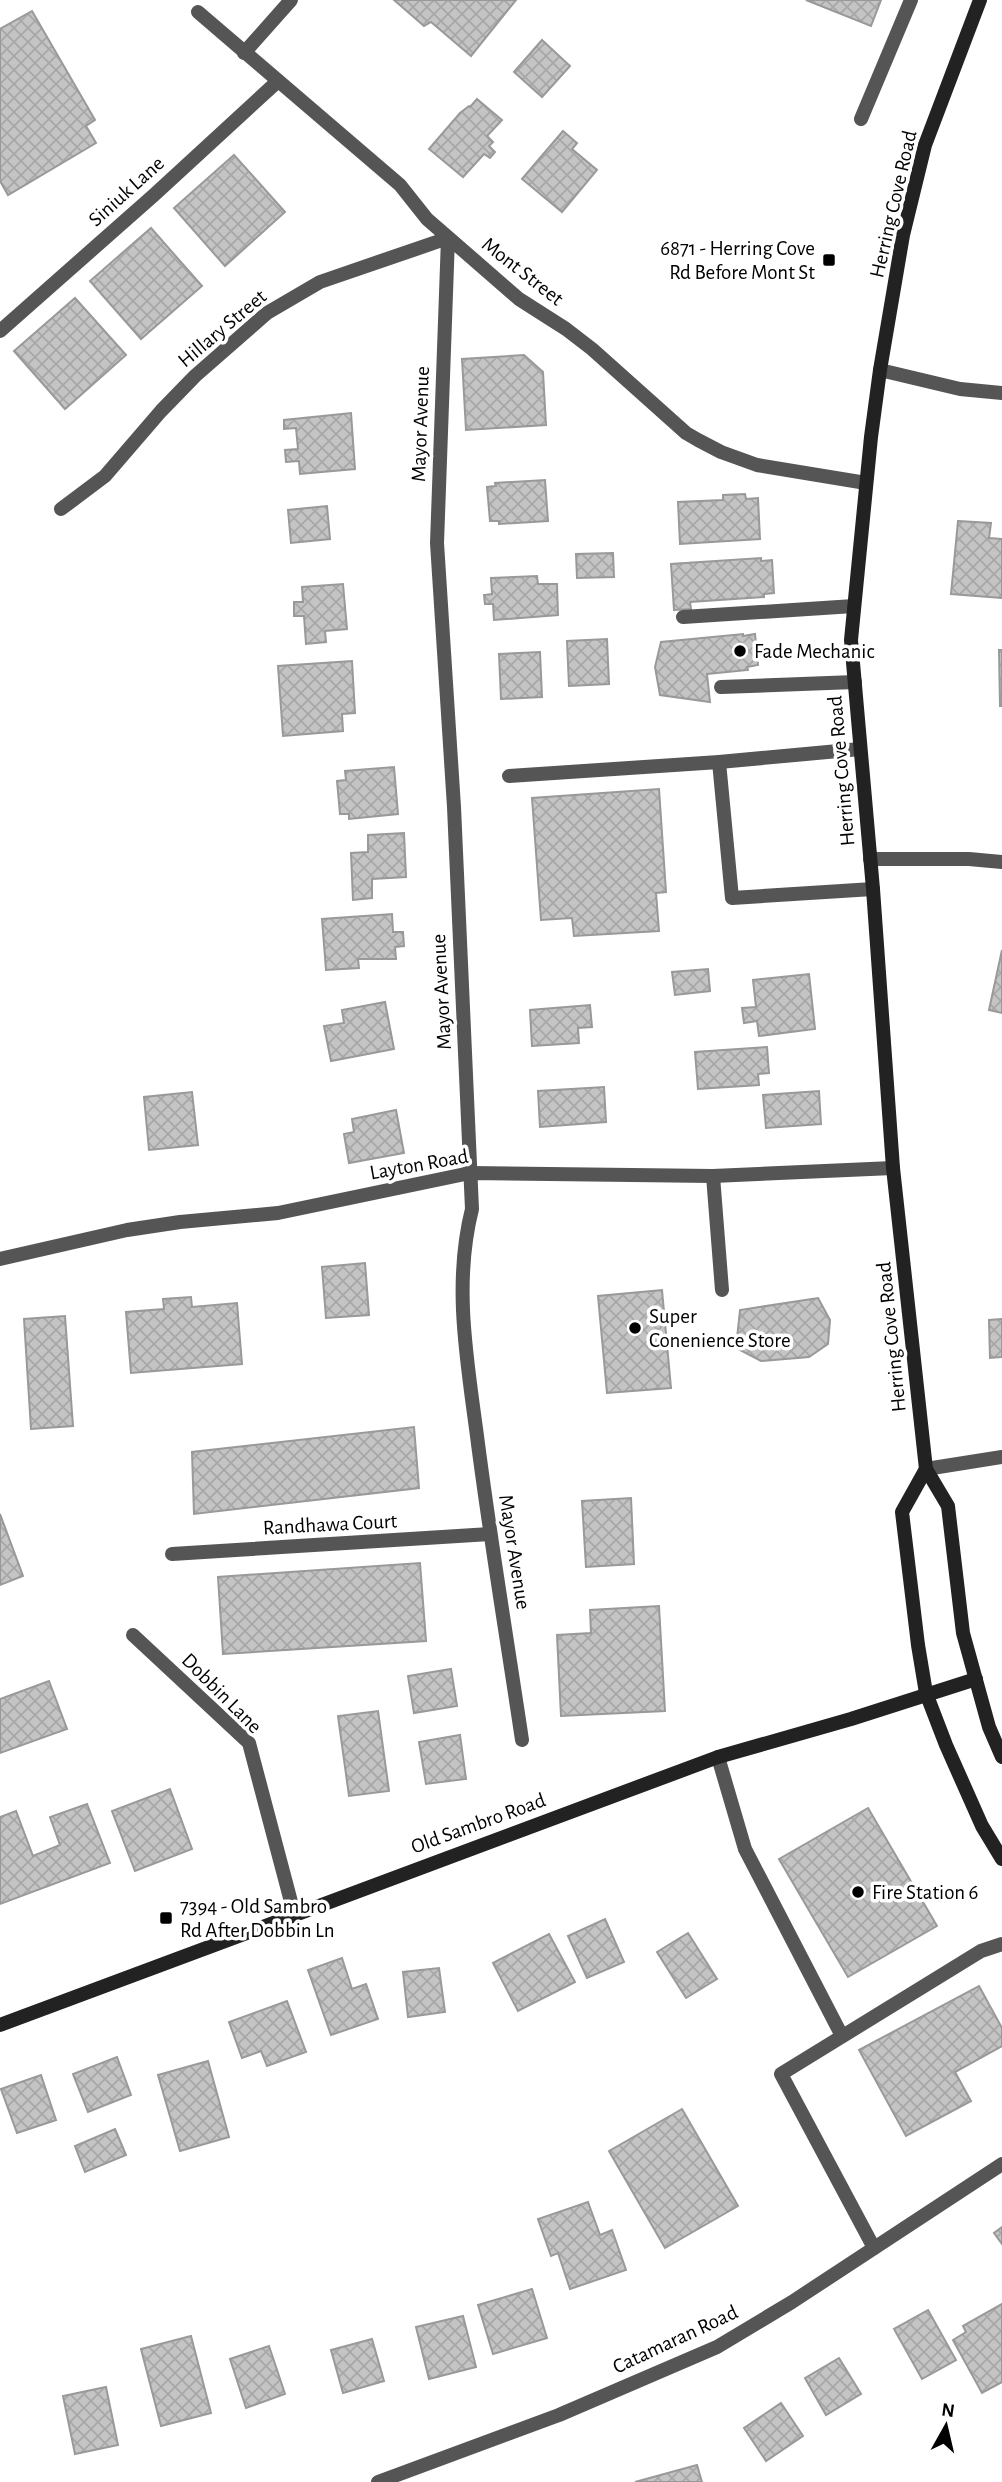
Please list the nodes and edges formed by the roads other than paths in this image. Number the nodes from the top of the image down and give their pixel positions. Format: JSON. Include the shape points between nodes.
{"nodes":[{"id":1,"x":291,"y":0,"type":"edge"},
{"id":2,"x":911,"y":0,"type":"edge"},
{"id":3,"x":980,"y":0,"type":"edge"},
{"id":4,"x":198,"y":12,"type":"dead end"},
{"id":5,"x":244,"y":53,"type":"junction"},
{"id":6,"x":278,"y":80,"type":"junction"},
{"id":7,"x":861,"y":119,"type":"dead end"},
{"id":8,"x":448,"y":238,"type":"junction"},
{"id":9,"x":0,"y":331,"type":"edge"},
{"id":10,"x":880,"y":370,"type":"junction"},
{"id":11,"x":1002,"y":393,"type":"edge"},
{"id":12,"x":866,"y":483,"type":"junction"},
{"id":13,"x":61,"y":509,"type":"dead end"},
{"id":14,"x":854,"y":606,"type":"junction"},
{"id":15,"x":683,"y":617,"type":"dead end"},
{"id":16,"x":855,"y":682,"type":"junction"},
{"id":17,"x":721,"y":687,"type":"dead end"},
{"id":18,"x":860,"y":749,"type":"junction"},
{"id":19,"x":719,"y":762,"type":"junction"},
{"id":20,"x":509,"y":776,"type":"dead end"},
{"id":21,"x":870,"y":859,"type":"junction"},
{"id":22,"x":1002,"y":862,"type":"edge"},
{"id":23,"x":873,"y":889,"type":"junction"},
{"id":24,"x":893,"y":1168,"type":"junction"},
{"id":25,"x":470,"y":1173,"type":"junction"},
{"id":26,"x":713,"y":1176,"type":"junction"},
{"id":27,"x":0,"y":1259,"type":"edge"},
{"id":28,"x":722,"y":1290,"type":"dead end"},
{"id":29,"x":1002,"y":1457,"type":"edge"},
{"id":30,"x":926,"y":1469,"type":"junction"},
{"id":31,"x":490,"y":1534,"type":"junction"},
{"id":32,"x":172,"y":1554,"type":"dead end"},
{"id":33,"x":134,"y":1635,"type":"dead end"},
{"id":34,"x":976,"y":1679,"type":"junction"},
{"id":35,"x":926,"y":1693,"type":"junction"},
{"id":36,"x":523,"y":1741,"type":"dead end"},
{"id":37,"x":718,"y":1756,"type":"junction"},
{"id":38,"x":1002,"y":1757,"type":"edge"},
{"id":39,"x":1002,"y":1859,"type":"edge"},
{"id":40,"x":294,"y":1913,"type":"junction"},
{"id":41,"x":1002,"y":1944,"type":"edge"},
{"id":42,"x":0,"y":2025,"type":"edge"},
{"id":43,"x":842,"y":2036,"type":"junction"},
{"id":44,"x":1002,"y":2164,"type":"edge"},
{"id":45,"x":874,"y":2248,"type":"junction"},
{"id":46,"x":378,"y":2482,"type":"edge"}],
"edges":[{"from":1,"to":5,"type":"street"},
{"from":2,"to":7,"type":"street"},
{"from":3,"to":10,"type":"main road","name":"Herring Cove Road","via":[[925,145]]},
{"from":4,"to":5,"type":"street","name":"Mont Street"},
{"from":5,"to":6,"type":"street","name":"Mont Street"},
{"from":6,"to":8,"type":"street","name":"Mont Street","via":[[400,185]]},
{"from":6,"to":9,"type":"street","name":"Siniuk Lane"},
{"from":8,"to":12,"type":"street","name":"Mont Street","via":[[519,299],[601,356],[698,440],[757,465]]},
{"from":8,"to":13,"type":"street","name":"Hillary Street","via":[[320,282],[267,313],[195,376],[105,476]]},
{"from":8,"to":25,"type":"street","name":"Mayor Avenue","via":[[437,543]]},
{"from":10,"to":11,"type":"street","via":[[960,389]]},
{"from":10,"to":12,"type":"main road","name":"Herring Cove Road"},
{"from":12,"to":14,"type":"main road","name":"Herring Cove Road"},
{"from":14,"to":15,"type":"street"},
{"from":14,"to":16,"type":"main road","name":"Herring Cove Road"},
{"from":16,"to":17,"type":"street"},
{"from":16,"to":18,"type":"main road","name":"Herring Cove Road"},
{"from":18,"to":19,"type":"street"},
{"from":18,"to":21,"type":"main road","name":"Herring Cove Road"},
{"from":19,"to":20,"type":"street"},
{"from":19,"to":23,"type":"street","via":[[732,898]]},
{"from":21,"to":22,"type":"street"},
{"from":21,"to":23,"type":"main road","name":"Herring Cove Road"},
{"from":23,"to":24,"type":"main road","name":"Herring Cove Road"},
{"from":24,"to":26,"type":"street","name":"Layton Road"},
{"from":24,"to":30,"type":"main road","name":"Herring Cove Road"},
{"from":25,"to":26,"type":"street","name":"Layton Road"},
{"from":25,"to":27,"type":"street","name":"Layton Road","via":[[278,1213],[127,1230]]},
{"from":25,"to":31,"type":"street","name":"Mayor Avenue","via":[[472,1209],[462,1315]]},
{"from":26,"to":28,"type":"street"},
{"from":29,"to":30,"type":"street"},
{"from":30,"to":34,"type":"main road","name":"Herring Cove Road","via":[[948,1506],[963,1633]]},
{"from":30,"to":35,"type":"main road","via":[[902,1512]]},
{"from":31,"to":32,"type":"street","name":"Randhawa Court"},
{"from":31,"to":36,"type":"street","name":"Mayor Avenue"},
{"from":33,"to":40,"type":"street","name":"Dobbin Lane","via":[[249,1743]]},
{"from":34,"to":35,"type":"main road","name":"Old Sambro Road"},
{"from":34,"to":38,"type":"main road","name":"Herring Cove Road"},
{"from":35,"to":37,"type":"main road","name":"Old Sambro Road"},
{"from":35,"to":39,"type":"main road","via":[[977,1814]]},
{"from":37,"to":40,"type":"main road","name":"Old Sambro Road"},
{"from":37,"to":43,"type":"street","via":[[745,1849]]},
{"from":40,"to":42,"type":"main road","name":"Old Sambro Road"},
{"from":41,"to":43,"type":"street","via":[[981,1951]]},
{"from":43,"to":45,"type":"street","via":[[781,2074]]},
{"from":44,"to":45,"type":"street","name":"Catamaran Road"},
{"from":45,"to":46,"type":"street","name":"Catamaran Road","via":[[717,2347],[559,2414]]}]}
